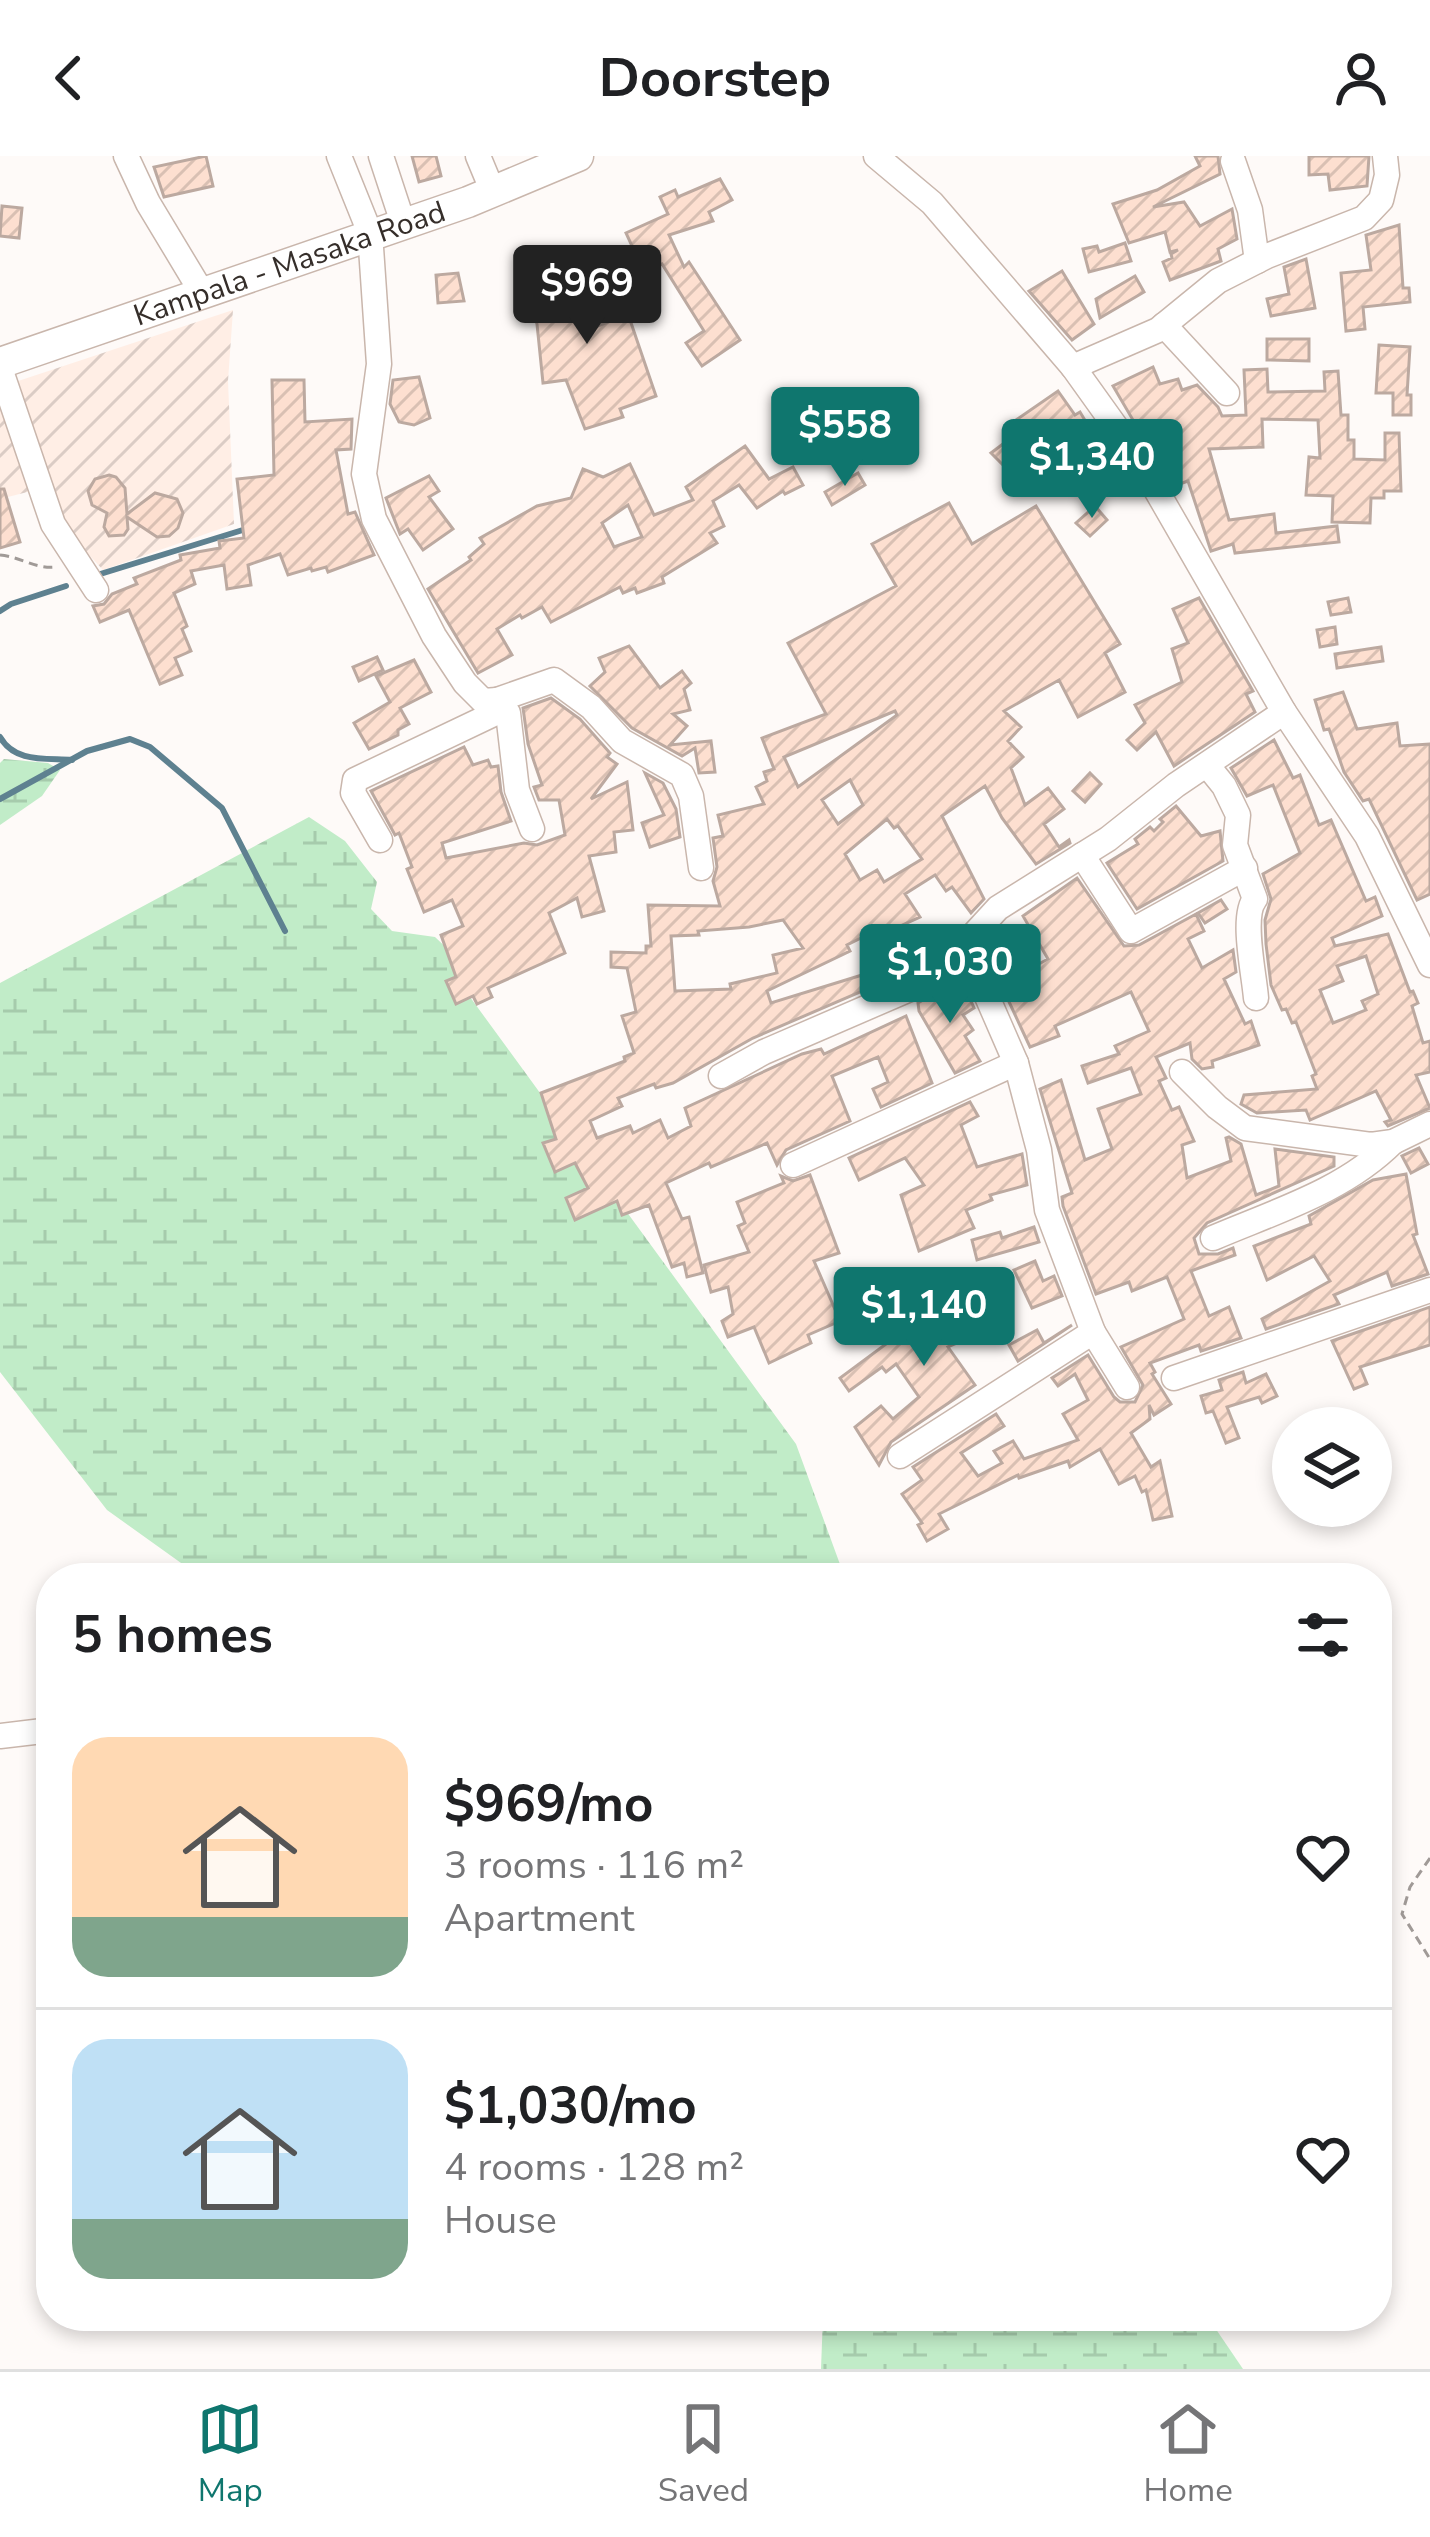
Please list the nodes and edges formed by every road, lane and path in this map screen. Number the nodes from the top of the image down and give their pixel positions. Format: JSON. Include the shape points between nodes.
{"nodes":[{"id":1,"x":127,"y":156,"type":"edge"},
{"id":2,"x":339,"y":156,"type":"edge"},
{"id":3,"x":381,"y":156,"type":"edge"},
{"id":4,"x":478,"y":156,"type":"edge"},
{"id":5,"x":578,"y":156,"type":"edge"},
{"id":6,"x":876,"y":156,"type":"edge"},
{"id":7,"x":1385,"y":156,"type":"edge"},
{"id":8,"x":1233,"y":161,"type":"dead end"},
{"id":9,"x":493,"y":192,"type":"junction"},
{"id":10,"x":403,"y":223,"type":"junction"},
{"id":11,"x":370,"y":233,"type":"junction"},
{"id":12,"x":1257,"y":261,"type":"junction"},
{"id":13,"x":201,"y":291,"type":"junction"},
{"id":14,"x":1164,"y":325,"type":"junction"},
{"id":15,"x":0,"y":365,"type":"edge"},
{"id":16,"x":1073,"y":368,"type":"junction"},
{"id":17,"x":1226,"y":393,"type":"dead end"},
{"id":18,"x":0,"y":555,"type":"edge"},
{"id":19,"x":94,"y":588,"type":"joint"},
{"id":20,"x":501,"y":704,"type":"junction"},
{"id":21,"x":1284,"y":712,"type":"junction"},
{"id":22,"x":1207,"y":765,"type":"junction"},
{"id":23,"x":532,"y":829,"type":"dead end"},
{"id":24,"x":380,"y":840,"type":"dead end"},
{"id":25,"x":1082,"y":855,"type":"junction"},
{"id":26,"x":701,"y":868,"type":"dead end"},
{"id":27,"x":1245,"y":868,"type":"junction"},
{"id":28,"x":965,"y":946,"type":"junction"},
{"id":29,"x":1430,"y":965,"type":"edge"},
{"id":30,"x":1256,"y":998,"type":"dead end"},
{"id":31,"x":1016,"y":1063,"type":"junction"},
{"id":32,"x":1182,"y":1072,"type":"dead end"},
{"id":33,"x":721,"y":1076,"type":"dead end"},
{"id":34,"x":1430,"y":1124,"type":"edge"},
{"id":35,"x":1393,"y":1142,"type":"junction"},
{"id":36,"x":793,"y":1165,"type":"dead end"},
{"id":37,"x":1213,"y":1238,"type":"dead end"},
{"id":38,"x":1430,"y":1290,"type":"edge"},
{"id":39,"x":1093,"y":1332,"type":"junction"},
{"id":40,"x":1174,"y":1378,"type":"dead end"},
{"id":41,"x":1127,"y":1387,"type":"dead end"},
{"id":42,"x":900,"y":1456,"type":"dead end"},
{"id":43,"x":36,"y":1732,"type":"edge"},
{"id":44,"x":0,"y":1736,"type":"edge"},
{"id":45,"x":1430,"y":1858,"type":"edge"},
{"id":46,"x":1430,"y":1959,"type":"edge"}],
"edges":[{"from":1,"to":13,"type":"street"},
{"from":2,"to":11,"type":"street"},
{"from":3,"to":10,"type":"street"},
{"from":4,"to":9,"type":"street"},
{"from":5,"to":9,"type":"main road","name":"Kampala - Masaka Road"},
{"from":6,"to":16,"type":"street","via":[[932,203]]},
{"from":7,"to":12,"type":"street","via":[[1381,200],[1364,218]]},
{"from":8,"to":12,"type":"street"},
{"from":9,"to":10,"type":"main road","name":"Kampala - Masaka Road"},
{"from":10,"to":11,"type":"main road","name":"Kampala - Masaka Road"},
{"from":11,"to":13,"type":"main road","name":"Kampala - Masaka Road"},
{"from":11,"to":20,"type":"street","via":[[379,364],[364,474],[374,519],[465,683]]},
{"from":12,"to":14,"type":"street","via":[[1218,280]]},
{"from":13,"to":15,"type":"main road","name":"Kampala - Masaka Road"},
{"from":14,"to":16,"type":"street"},
{"from":14,"to":17,"type":"street"},
{"from":15,"to":19,"type":"street","via":[[53,524]]},
{"from":16,"to":21,"type":"street","via":[[1136,455]]},
{"from":18,"to":19,"type":"path","via":[[60,567]]},
{"from":20,"to":23,"type":"street"},
{"from":20,"to":24,"type":"street","via":[[355,780],[353,793]]},
{"from":20,"to":26,"type":"street","via":[[554,680],[622,741],[682,775]]},
{"from":21,"to":22,"type":"street"},
{"from":21,"to":29,"type":"street","via":[[1366,836]]},
{"from":22,"to":25,"type":"street"},
{"from":22,"to":27,"type":"street","via":[[1238,815],[1234,845]]},
{"from":25,"to":27,"type":"street","via":[[1131,931]]},
{"from":25,"to":28,"type":"street","via":[[998,908]]},
{"from":27,"to":30,"type":"street","via":[[1255,898],[1246,922]]},
{"from":28,"to":31,"type":"street"},
{"from":28,"to":33,"type":"street","via":[[919,985]]},
{"from":31,"to":36,"type":"street"},
{"from":31,"to":39,"type":"street","via":[[1047,1210]]},
{"from":32,"to":35,"type":"street","via":[[1245,1128]]},
{"from":34,"to":35,"type":"street"},
{"from":35,"to":37,"type":"street","via":[[1342,1183]]},
{"from":38,"to":40,"type":"street"},
{"from":39,"to":41,"type":"street"},
{"from":39,"to":42,"type":"street"},
{"from":43,"to":44,"type":"street"},
{"from":45,"to":46,"type":"path","via":[[1402,1914]]}]}
